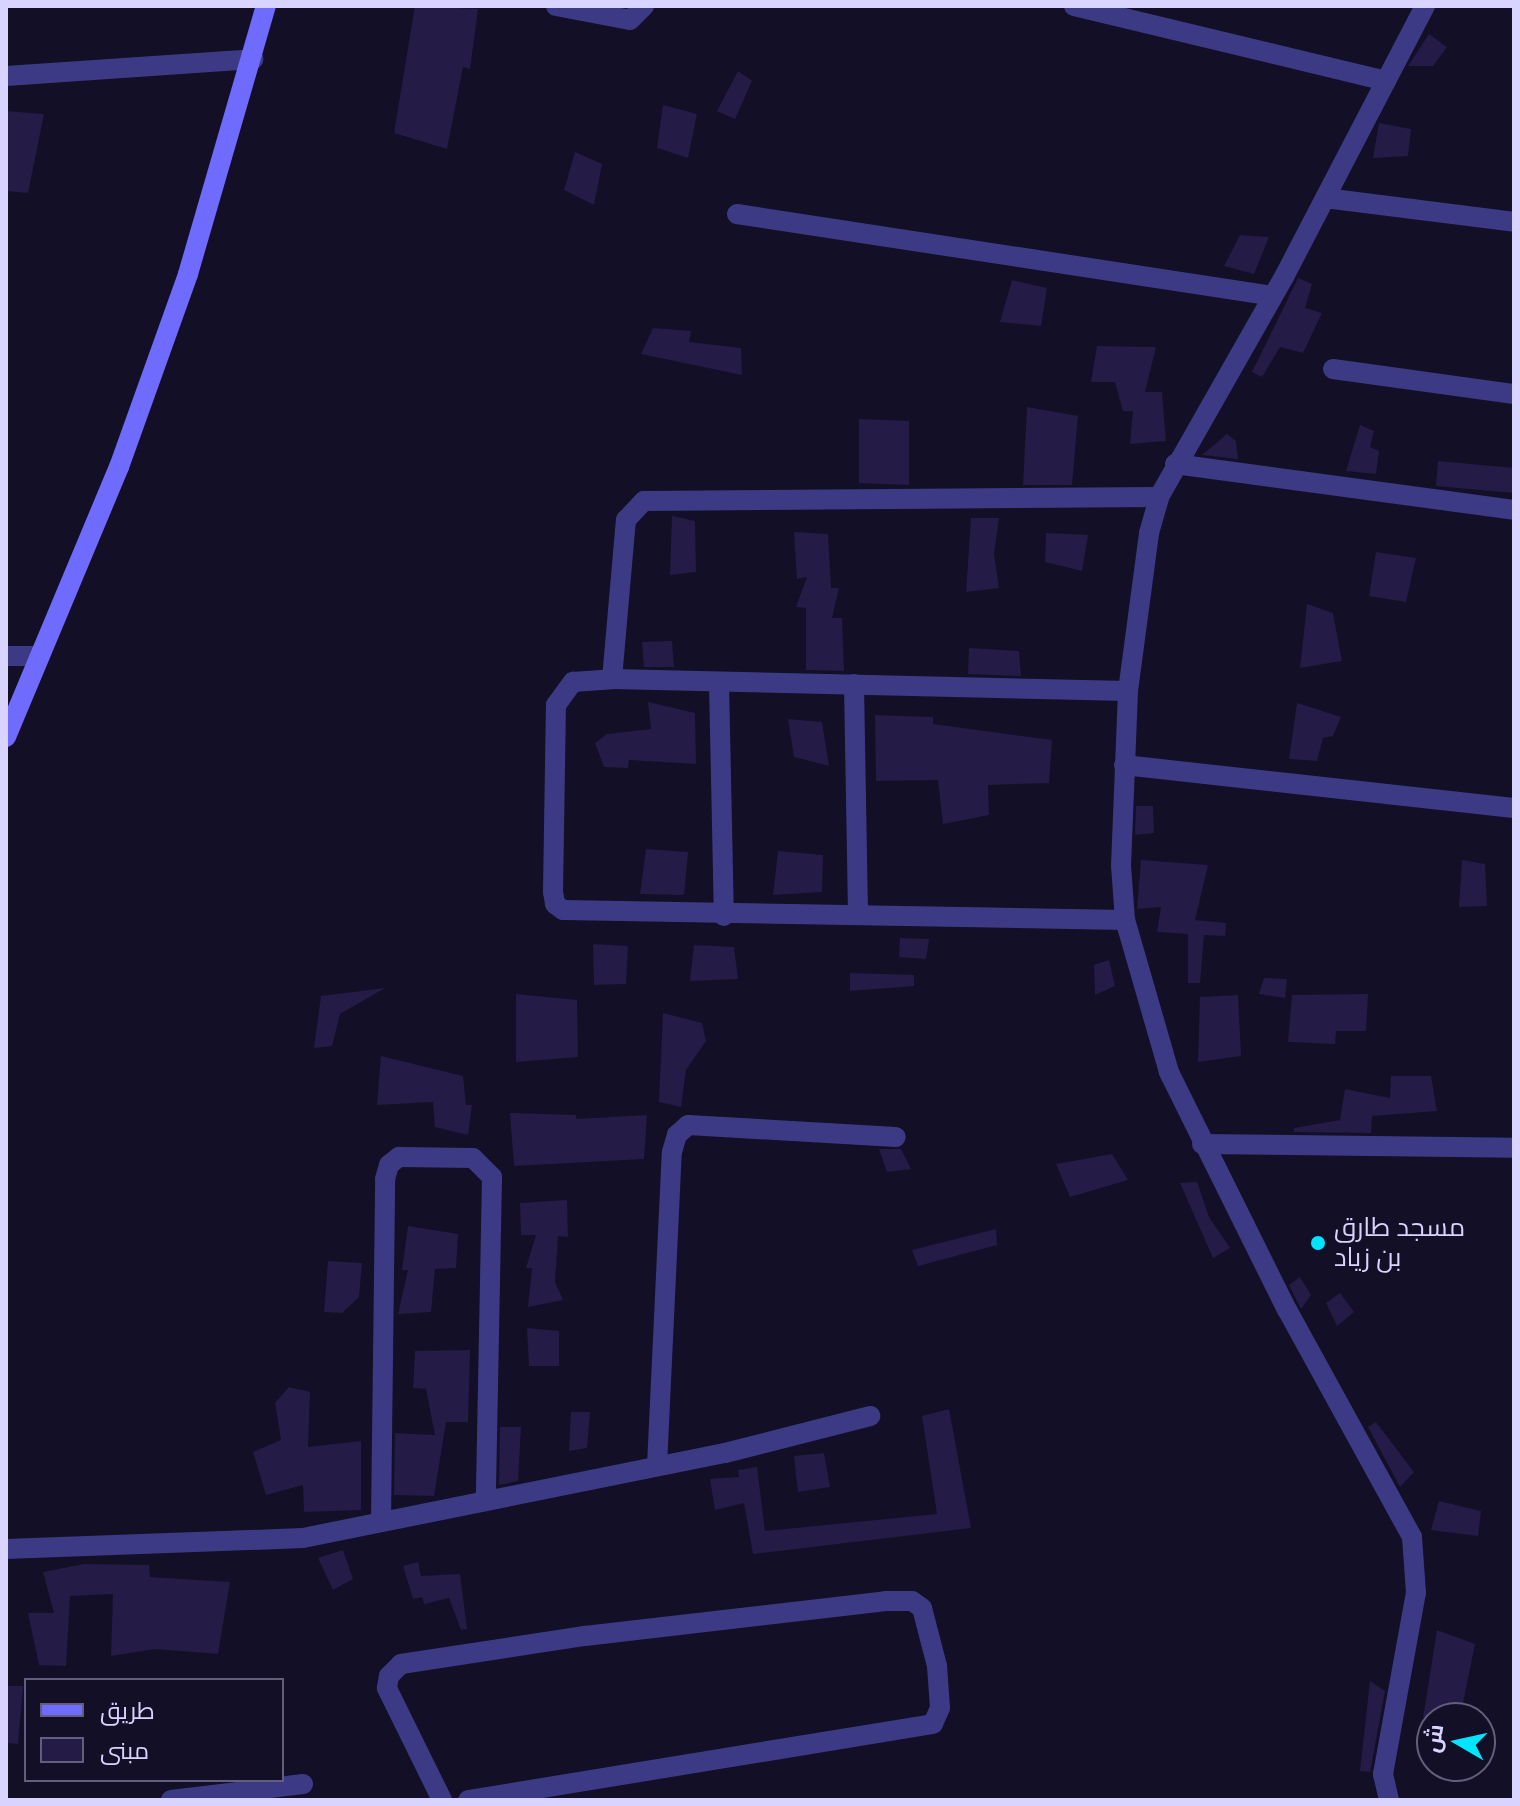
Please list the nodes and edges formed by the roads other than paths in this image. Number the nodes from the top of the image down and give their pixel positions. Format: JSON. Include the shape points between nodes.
{"nodes":[{"id":1,"x":266,"y":6,"type":"edge"},
{"id":2,"x":556,"y":6,"type":"edge"},
{"id":3,"x":644,"y":6,"type":"edge"},
{"id":4,"x":1074,"y":6,"type":"edge"},
{"id":5,"x":1425,"y":6,"type":"edge"},
{"id":6,"x":253,"y":59,"type":"junction"},
{"id":7,"x":6,"y":76,"type":"edge"},
{"id":8,"x":1386,"y":81,"type":"junction"},
{"id":9,"x":1325,"y":198,"type":"junction"},
{"id":10,"x":737,"y":214,"type":"dead end"},
{"id":11,"x":1514,"y":222,"type":"edge"},
{"id":12,"x":1273,"y":296,"type":"junction"},
{"id":13,"x":1333,"y":369,"type":"dead end"},
{"id":14,"x":1514,"y":394,"type":"edge"},
{"id":15,"x":1175,"y":464,"type":"junction"},
{"id":16,"x":1159,"y":497,"type":"junction"},
{"id":17,"x":1514,"y":510,"type":"edge"},
{"id":18,"x":6,"y":656,"type":"edge"},
{"id":19,"x":38,"y":656,"type":"junction"},
{"id":20,"x":612,"y":679,"type":"junction"},
{"id":21,"x":719,"y":682,"type":"junction"},
{"id":22,"x":854,"y":684,"type":"junction"},
{"id":23,"x":1128,"y":691,"type":"junction"},
{"id":24,"x":6,"y":737,"type":"edge"},
{"id":25,"x":1124,"y":765,"type":"junction"},
{"id":26,"x":1514,"y":808,"type":"edge"},
{"id":27,"x":858,"y":915,"type":"junction"},
{"id":28,"x":724,"y":916,"type":"junction"},
{"id":29,"x":1125,"y":920,"type":"junction"},
{"id":30,"x":896,"y":1137,"type":"dead end"},
{"id":31,"x":1202,"y":1144,"type":"junction"},
{"id":32,"x":1514,"y":1148,"type":"edge"},
{"id":33,"x":870,"y":1416,"type":"dead end"},
{"id":34,"x":657,"y":1466,"type":"junction"},
{"id":35,"x":486,"y":1499,"type":"junction"},
{"id":36,"x":381,"y":1521,"type":"junction"},
{"id":37,"x":6,"y":1549,"type":"edge"},
{"id":38,"x":303,"y":1784,"type":"dead end"},
{"id":39,"x":171,"y":1800,"type":"edge"},
{"id":40,"x":442,"y":1800,"type":"edge"},
{"id":41,"x":468,"y":1800,"type":"edge"},
{"id":42,"x":1389,"y":1800,"type":"edge"}],
"edges":[{"from":1,"to":6,"type":"street"},
{"from":2,"to":3,"type":"street","via":[[619,20],[630,20]]},
{"from":4,"to":8,"type":"street"},
{"from":5,"to":8,"type":"street"},
{"from":6,"to":7,"type":"street"},
{"from":6,"to":19,"type":"street","via":[[188,274],[124,452]]},
{"from":8,"to":9,"type":"street"},
{"from":9,"to":11,"type":"street"},
{"from":9,"to":12,"type":"street"},
{"from":10,"to":12,"type":"street"},
{"from":12,"to":15,"type":"street"},
{"from":13,"to":14,"type":"street"},
{"from":15,"to":16,"type":"street"},
{"from":15,"to":17,"type":"street"},
{"from":16,"to":20,"type":"street","via":[[644,501],[632,507],[626,520]]},
{"from":16,"to":23,"type":"street","via":[[1149,533]]},
{"from":18,"to":19,"type":"street"},
{"from":19,"to":24,"type":"street"},
{"from":20,"to":21,"type":"street"},
{"from":20,"to":28,"type":"street","via":[[573,682],[556,705],[555,904],[563,910]]},
{"from":21,"to":22,"type":"street"},
{"from":21,"to":28,"type":"street"},
{"from":22,"to":23,"type":"street"},
{"from":22,"to":27,"type":"street"},
{"from":23,"to":25,"type":"street"},
{"from":25,"to":26,"type":"street"},
{"from":25,"to":29,"type":"street"},
{"from":27,"to":28,"type":"street"},
{"from":27,"to":29,"type":"street"},
{"from":29,"to":31,"type":"street","via":[[1169,1072]]},
{"from":30,"to":34,"type":"street","via":[[688,1125],[677,1135]]},
{"from":31,"to":32,"type":"street"},
{"from":31,"to":42,"type":"street","via":[[1412,1537],[1416,1593],[1383,1774]]},
{"from":33,"to":34,"type":"street"},
{"from":34,"to":35,"type":"street"},
{"from":35,"to":36,"type":"street"},
{"from":35,"to":36,"type":"street","via":[[492,1177],[473,1158],[399,1157],[389,1165],[385,1179]]},
{"from":36,"to":37,"type":"street","via":[[247,1544]]},
{"from":38,"to":39,"type":"street"},
{"from":40,"to":41,"type":"street","via":[[387,1688],[389,1676],[401,1664],[585,1636],[886,1601],[912,1601],[922,1608],[937,1666],[940,1708],[933,1724]]}]}
